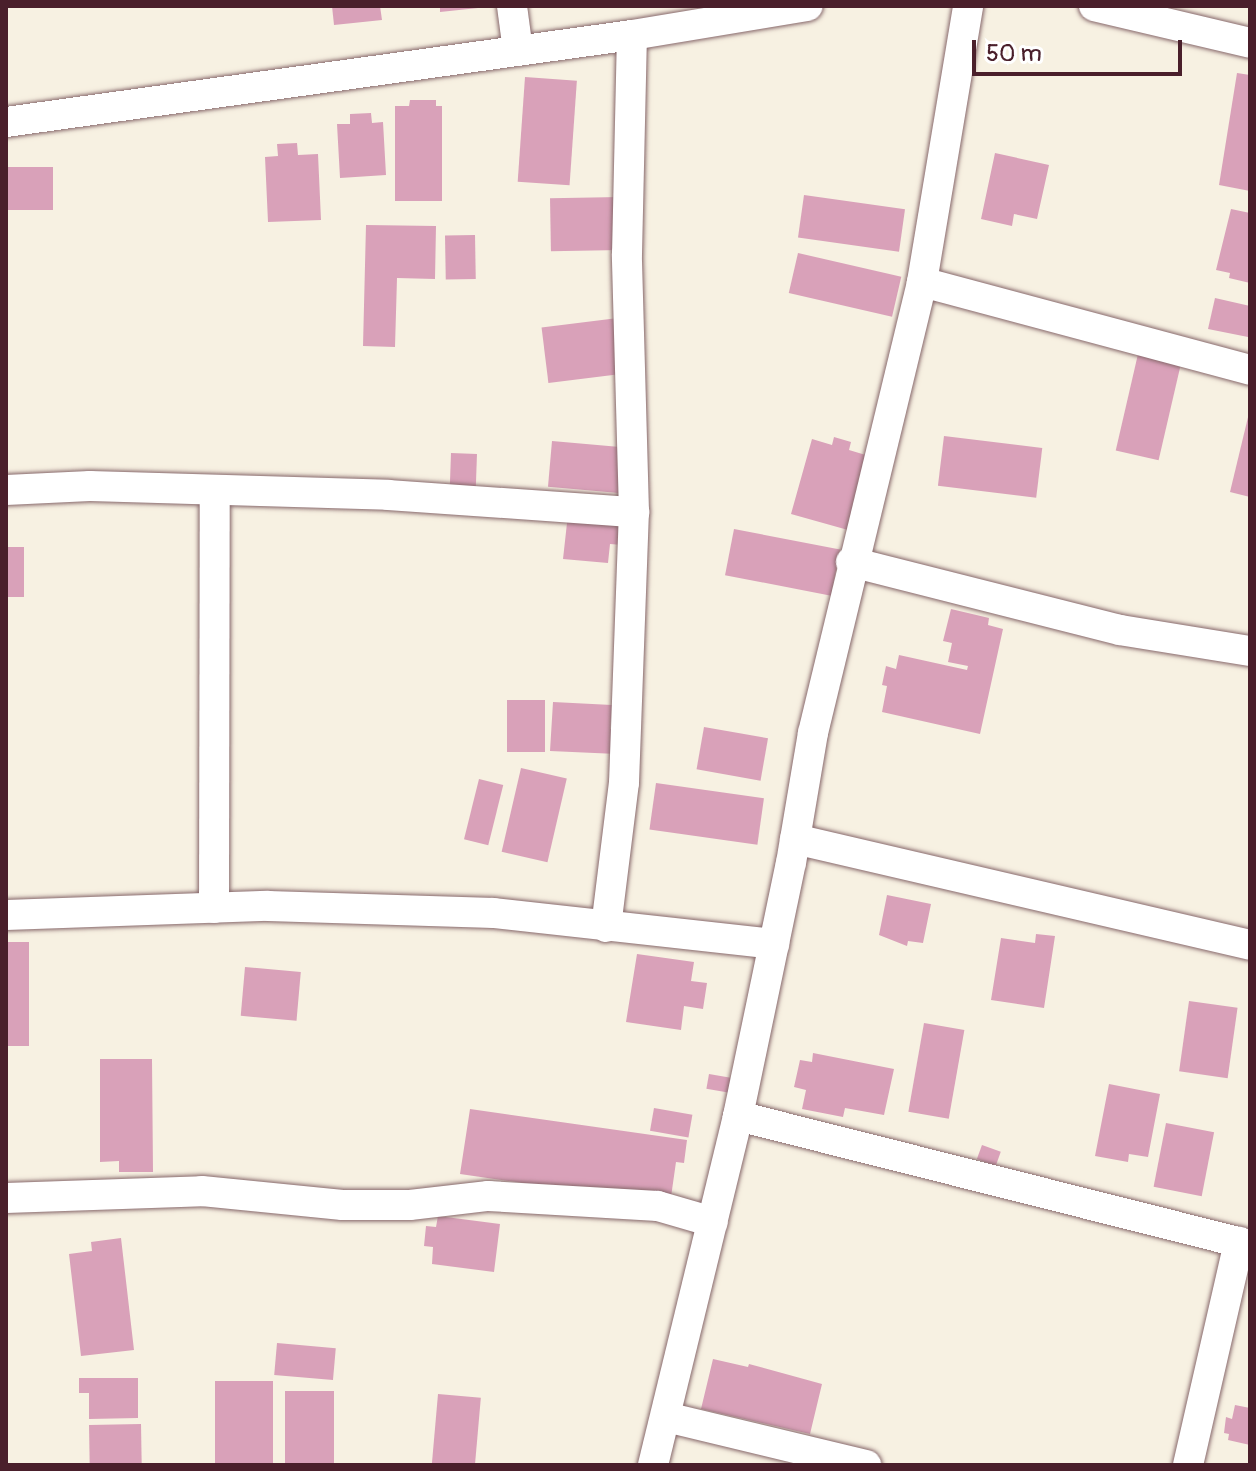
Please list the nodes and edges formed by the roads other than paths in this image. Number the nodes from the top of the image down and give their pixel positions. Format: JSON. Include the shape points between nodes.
{"nodes":[{"id":1,"x":512,"y":6,"type":"edge"},
{"id":2,"x":808,"y":6,"type":"edge"},
{"id":3,"x":968,"y":6,"type":"edge"},
{"id":4,"x":1094,"y":6,"type":"edge"},
{"id":5,"x":632,"y":35,"type":"junction"},
{"id":6,"x":1250,"y":43,"type":"edge"},
{"id":7,"x":518,"y":51,"type":"junction"},
{"id":8,"x":6,"y":122,"type":"edge"},
{"id":9,"x":922,"y":282,"type":"junction"},
{"id":10,"x":1250,"y":370,"type":"edge"},
{"id":11,"x":6,"y":490,"type":"edge"},
{"id":12,"x":215,"y":490,"type":"junction"},
{"id":13,"x":634,"y":512,"type":"junction"},
{"id":14,"x":851,"y":562,"type":"junction"},
{"id":15,"x":1250,"y":651,"type":"edge"},
{"id":16,"x":795,"y":839,"type":"junction"},
{"id":17,"x":214,"y":908,"type":"junction"},
{"id":18,"x":6,"y":915,"type":"edge"},
{"id":19,"x":606,"y":927,"type":"junction"},
{"id":20,"x":774,"y":944,"type":"junction"},
{"id":21,"x":1250,"y":945,"type":"edge"},
{"id":22,"x":738,"y":1116,"type":"junction"},
{"id":23,"x":6,"y":1198,"type":"edge"},
{"id":24,"x":713,"y":1222,"type":"junction"},
{"id":25,"x":1245,"y":1244,"type":"edge"},
{"id":26,"x":666,"y":1417,"type":"junction"},
{"id":27,"x":653,"y":1465,"type":"edge"},
{"id":28,"x":866,"y":1465,"type":"edge"},
{"id":29,"x":1188,"y":1465,"type":"edge"}],
"edges":[{"from":1,"to":7,"type":"street"},
{"from":2,"to":5,"type":"street"},
{"from":3,"to":9,"type":"street"},
{"from":4,"to":6,"type":"street"},
{"from":5,"to":7,"type":"street"},
{"from":5,"to":13,"type":"street","via":[[627,254]]},
{"from":7,"to":8,"type":"street"},
{"from":9,"to":10,"type":"street"},
{"from":9,"to":14,"type":"street"},
{"from":11,"to":12,"type":"street"},
{"from":12,"to":13,"type":"street","via":[[388,495]]},
{"from":12,"to":17,"type":"street"},
{"from":13,"to":19,"type":"street","via":[[624,783]]},
{"from":14,"to":15,"type":"street","via":[[1120,630]]},
{"from":14,"to":16,"type":"street"},
{"from":16,"to":20,"type":"street"},
{"from":16,"to":21,"type":"street"},
{"from":17,"to":18,"type":"street"},
{"from":17,"to":19,"type":"street","via":[[494,913]]},
{"from":19,"to":20,"type":"street"},
{"from":20,"to":22,"type":"street"},
{"from":22,"to":24,"type":"street"},
{"from":22,"to":25,"type":"street"},
{"from":23,"to":24,"type":"street","via":[[202,1191],[342,1205],[410,1205],[488,1196],[658,1206]]},
{"from":24,"to":26,"type":"street"},
{"from":25,"to":29,"type":"street"},
{"from":26,"to":27,"type":"street"},
{"from":26,"to":28,"type":"street"}]}
